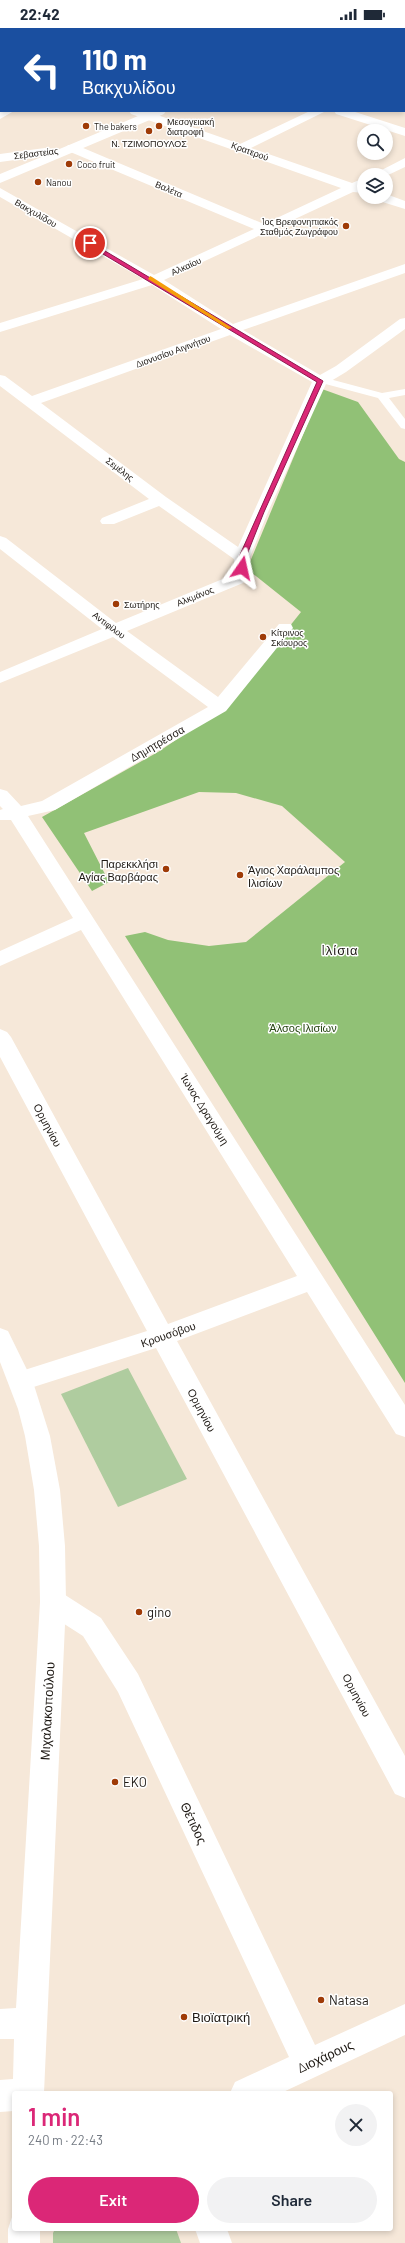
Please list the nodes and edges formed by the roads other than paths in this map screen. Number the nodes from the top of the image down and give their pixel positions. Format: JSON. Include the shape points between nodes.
{"nodes":[{"id":1,"x":145,"y":112,"type":"edge"},
{"id":2,"x":318,"y":112,"type":"edge"},
{"id":3,"x":343,"y":112,"type":"edge"},
{"id":4,"x":155,"y":113,"type":"edge"},
{"id":5,"x":405,"y":132,"type":"edge"},
{"id":6,"x":72,"y":148,"type":"junction"},
{"id":7,"x":242,"y":148,"type":"junction"},
{"id":8,"x":0,"y":158,"type":"edge"},
{"id":9,"x":405,"y":162,"type":"edge"},
{"id":10,"x":393,"y":168,"type":"edge"},
{"id":11,"x":0,"y":179,"type":"edge"},
{"id":12,"x":357,"y":186,"type":"edge"},
{"id":13,"x":357,"y":188,"type":"edge"},
{"id":14,"x":0,"y":192,"type":"edge"},
{"id":15,"x":393,"y":201,"type":"edge"},
{"id":16,"x":405,"y":205,"type":"edge"},
{"id":17,"x":266,"y":229,"type":"junction"},
{"id":18,"x":405,"y":268,"type":"edge"},
{"id":19,"x":154,"y":280,"type":"junction"},
{"id":20,"x":405,"y":322,"type":"edge"},
{"id":21,"x":0,"y":328,"type":"edge"},
{"id":22,"x":232,"y":330,"type":"junction"},
{"id":23,"x":0,"y":379,"type":"edge"},
{"id":24,"x":321,"y":380,"type":"junction"},
{"id":25,"x":405,"y":392,"type":"edge"},
{"id":26,"x":382,"y":396,"type":"junction"},
{"id":27,"x":31,"y":401,"type":"junction"},
{"id":28,"x":405,"y":426,"type":"edge"},
{"id":29,"x":160,"y":500,"type":"junction"},
{"id":30,"x":108,"y":521,"type":"dead end"},
{"id":31,"x":0,"y":541,"type":"edge"},
{"id":32,"x":242,"y":557,"type":"junction"},
{"id":33,"x":285,"y":628,"type":"dead end"},
{"id":34,"x":114,"y":630,"type":"junction"},
{"id":35,"x":0,"y":678,"type":"edge"},
{"id":36,"x":220,"y":707,"type":"junction"},
{"id":37,"x":0,"y":795,"type":"edge"},
{"id":38,"x":8,"y":814,"type":"edge"},
{"id":39,"x":85,"y":920,"type":"junction"},
{"id":40,"x":0,"y":959,"type":"edge"},
{"id":41,"x":0,"y":1037,"type":"edge"},
{"id":42,"x":313,"y":1280,"type":"junction"},
{"id":43,"x":162,"y":1336,"type":"junction"},
{"id":44,"x":0,"y":1338,"type":"edge"},
{"id":45,"x":21,"y":1381,"type":"junction"},
{"id":46,"x":405,"y":1426,"type":"edge"},
{"id":47,"x":53,"y":1602,"type":"junction"},
{"id":48,"x":405,"y":1784,"type":"edge"},
{"id":49,"x":405,"y":2019,"type":"edge"},
{"id":50,"x":30,"y":2022,"type":"junction"},
{"id":51,"x":0,"y":2024,"type":"edge"},
{"id":52,"x":308,"y":2064,"type":"junction"},
{"id":53,"x":28,"y":2091,"type":"edge"},
{"id":54,"x":250,"y":2091,"type":"edge"},
{"id":55,"x":12,"y":2095,"type":"edge"},
{"id":56,"x":0,"y":2096,"type":"edge"},
{"id":57,"x":24,"y":2231,"type":"edge"},
{"id":58,"x":212,"y":2231,"type":"edge"},
{"id":59,"x":24,"y":2243,"type":"edge"},
{"id":60,"x":216,"y":2243,"type":"edge"}],
"edges":[{"from":1,"to":4,"type":"street","name":"Κρατερού"},
{"from":2,"to":7,"type":"street"},
{"from":3,"to":5,"type":"street"},
{"from":4,"to":6,"type":"street"},
{"from":4,"to":7,"type":"street","name":"Κρατερού"},
{"from":6,"to":8,"type":"street","name":"Σεβαστείας"},
{"from":6,"to":11,"type":"street"},
{"from":6,"to":17,"type":"street","name":"Βαλέτα"},
{"from":7,"to":12,"type":"street","name":"Κρατερού"},
{"from":9,"to":10,"type":"street"},
{"from":13,"to":17,"type":"street","name":"Αλκαίου"},
{"from":14,"to":19,"type":"street","name":"Βακχυλίδου"},
{"from":15,"to":16,"type":"street"},
{"from":17,"to":19,"type":"street","name":"Αλκαίου"},
{"from":18,"to":22,"type":"street","name":"Διονυσίου Αιγινήτου"},
{"from":19,"to":21,"type":"street","name":"Αλκαίου"},
{"from":19,"to":22,"type":"street","name":"Βακχυλίδου"},
{"from":20,"to":24,"type":"street","via":[[341,369]]},
{"from":22,"to":24,"type":"street","name":"Βακχυλίδου"},
{"from":22,"to":27,"type":"street","name":"Διονυσίου Αιγινήτου"},
{"from":23,"to":27,"type":"street","name":"Σεμέλης"},
{"from":24,"to":26,"type":"lane"},
{"from":24,"to":32,"type":"street","name":"Αλκμάνος"},
{"from":25,"to":26,"type":"lane"},
{"from":26,"to":28,"type":"lane"},
{"from":27,"to":29,"type":"street","name":"Σεμέλης"},
{"from":29,"to":30,"type":"street"},
{"from":29,"to":32,"type":"street","name":"Σεμέλης"},
{"from":31,"to":34,"type":"street","name":"Αντιφίλου"},
{"from":32,"to":34,"type":"street","name":"Αλκμάνος","via":[[242,568],[237,579]]},
{"from":33,"to":36,"type":"street","name":"Δημητρέσσα"},
{"from":34,"to":35,"type":"street","name":"Αλκμάνος"},
{"from":34,"to":36,"type":"street","name":"Αντιφίλου"},
{"from":36,"to":38,"type":"street","name":"Δημητρέσσα","via":[[48,806]]},
{"from":37,"to":38,"type":"street","name":"Ίωνος Δραγούμη"},
{"from":38,"to":39,"type":"street","name":"Ίωνος Δραγούμη"},
{"from":39,"to":40,"type":"street"},
{"from":39,"to":42,"type":"street","name":"Ίωνος Δραγούμη"},
{"from":41,"to":43,"type":"street","name":"Ορμηνίου"},
{"from":42,"to":43,"type":"street","name":"Κρουσόβου"},
{"from":42,"to":46,"type":"street","name":"Ίωνος Δραγούμη"},
{"from":43,"to":45,"type":"street","name":"Κρουσόβου"},
{"from":43,"to":48,"type":"street","name":"Ορμηνίου"},
{"from":44,"to":45,"type":"street","name":"Μιχαλακοπούλου"},
{"from":45,"to":47,"type":"street","name":"Μιχαλακοπούλου","via":[[42,1451],[49,1499],[53,1547]]},
{"from":47,"to":50,"type":"street","name":"Μιχαλακοπούλου"},
{"from":47,"to":52,"type":"street","name":"Θέτιδος","via":[[92,1627],[128,1683]]},
{"from":49,"to":52,"type":"street","name":"Διοχάρους"},
{"from":50,"to":51,"type":"street"},
{"from":50,"to":53,"type":"street","name":"Μιχαλακοπούλου"},
{"from":52,"to":54,"type":"street","name":"Διοχάρους"},
{"from":55,"to":56,"type":"street"},
{"from":57,"to":59,"type":"street"},
{"from":58,"to":60,"type":"street"}]}
